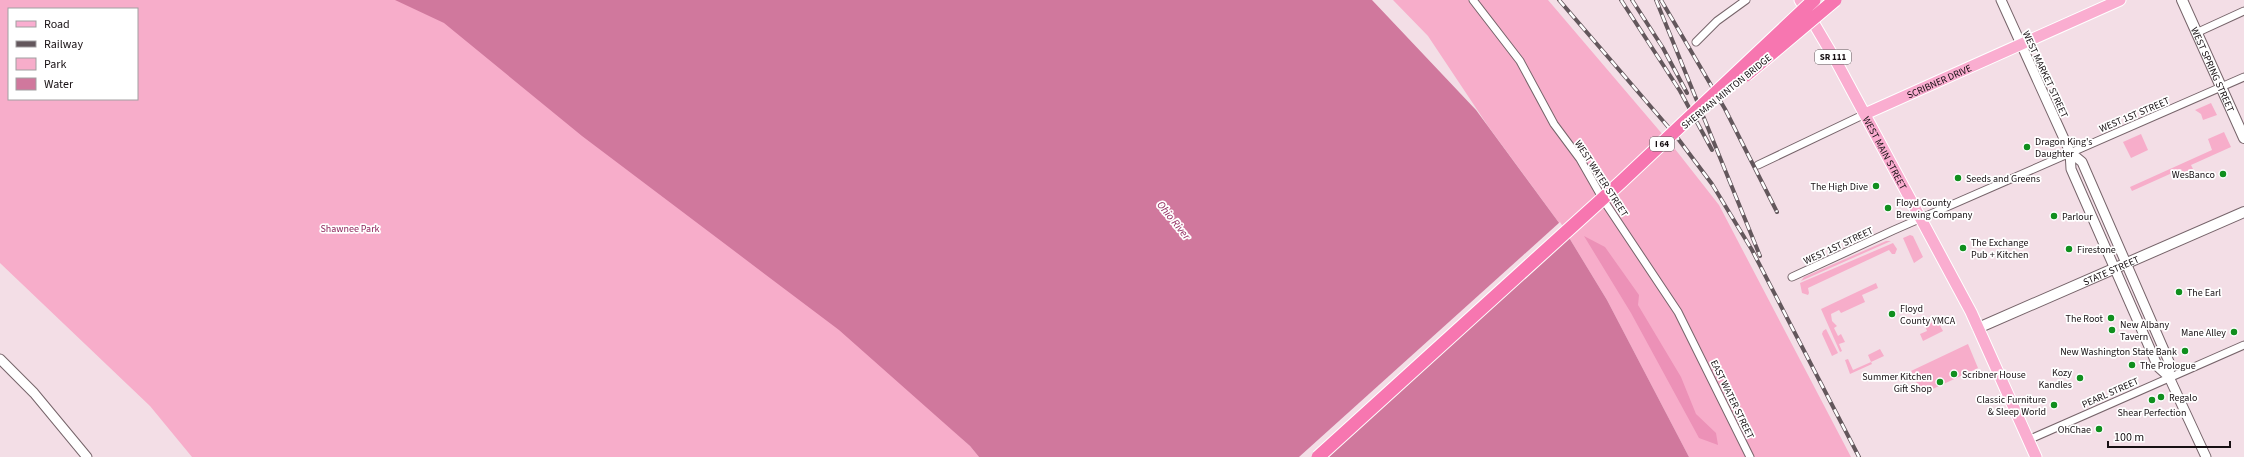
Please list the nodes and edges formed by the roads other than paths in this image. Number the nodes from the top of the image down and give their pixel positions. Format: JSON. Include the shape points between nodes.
{"nodes":[{"id":1,"x":1473,"y":0,"type":"edge"},
{"id":2,"x":1746,"y":0,"type":"edge"},
{"id":3,"x":1800,"y":0,"type":"edge"},
{"id":4,"x":1806,"y":0,"type":"edge"},
{"id":5,"x":1814,"y":0,"type":"edge"},
{"id":6,"x":1835,"y":0,"type":"edge"},
{"id":7,"x":2001,"y":0,"type":"edge"},
{"id":8,"x":2120,"y":0,"type":"edge"},
{"id":9,"x":2182,"y":0,"type":"edge"},
{"id":10,"x":2244,"y":11,"type":"edge"},
{"id":11,"x":2196,"y":33,"type":"junction"},
{"id":12,"x":1696,"y":42,"type":"dead end"},
{"id":13,"x":2021,"y":44,"type":"junction"},
{"id":14,"x":2244,"y":78,"type":"edge"},
{"id":15,"x":2221,"y":88,"type":"junction"},
{"id":16,"x":1865,"y":114,"type":"junction"},
{"id":17,"x":2244,"y":138,"type":"edge"},
{"id":18,"x":2070,"y":152,"type":"junction"},
{"id":19,"x":1758,"y":165,"type":"dead end"},
{"id":20,"x":2244,"y":212,"type":"edge"},
{"id":21,"x":1920,"y":219,"type":"junction"},
{"id":22,"x":2126,"y":263,"type":"junction"},
{"id":23,"x":2116,"y":268,"type":"junction"},
{"id":24,"x":1792,"y":277,"type":"dead end"},
{"id":25,"x":1978,"y":328,"type":"junction"},
{"id":26,"x":2244,"y":345,"type":"edge"},
{"id":27,"x":1698,"y":351,"type":"joint"},
{"id":28,"x":0,"y":359,"type":"edge"},
{"id":29,"x":2169,"y":377,"type":"junction"},
{"id":30,"x":2028,"y":440,"type":"junction"},
{"id":31,"x":87,"y":457,"type":"edge"},
{"id":32,"x":1318,"y":457,"type":"edge"},
{"id":33,"x":1750,"y":457,"type":"edge"},
{"id":34,"x":2036,"y":457,"type":"edge"},
{"id":35,"x":2206,"y":457,"type":"edge"}],
"edges":[{"from":1,"to":27,"type":"street","name":"WEST WATER STREET","via":[[1520,61],[1554,124],[1580,159],[1604,201],[1665,292]]},
{"from":2,"to":12,"type":"street","via":[[1717,21]]},
{"from":3,"to":16,"type":"main road","name":"WEST MAIN STREET","number":"SR 111"},
{"from":4,"to":6,"type":"highway","name":"SHERMAN MINTON BRIDGE","number":"I 64","bridge":true,"via":[[1681,126],[1549,244],[1682,126]]},
{"from":5,"to":32,"type":"highway","bridge":true,"via":[[1621,182]]},
{"from":7,"to":13,"type":"street","name":"WEST MARKET STREET"},
{"from":8,"to":13,"type":"main road","name":"SCRIBNER DRIVE"},
{"from":9,"to":11,"type":"main road","name":"WEST SPRING STREET"},
{"from":10,"to":11,"type":"street"},
{"from":11,"to":15,"type":"main road","name":"WEST SPRING STREET"},
{"from":13,"to":16,"type":"main road","name":"SCRIBNER DRIVE"},
{"from":13,"to":18,"type":"street","name":"WEST MARKET STREET"},
{"from":14,"to":15,"type":"street","name":"WEST 1ST STREET"},
{"from":15,"to":17,"type":"main road","name":"WEST SPRING STREET"},
{"from":15,"to":18,"type":"street","name":"WEST 1ST STREET"},
{"from":16,"to":19,"type":"street","name":"SCRIBNER DRIVE"},
{"from":16,"to":21,"type":"main road","name":"WEST MAIN STREET","number":"SR 111"},
{"from":18,"to":21,"type":"street","name":"WEST 1ST STREET"},
{"from":18,"to":22,"type":"street","via":[[2082,162]]},
{"from":18,"to":23,"type":"street","name":"WEST MARKET STREET","via":[[2071,169]]},
{"from":20,"to":22,"type":"main road","name":"STATE STREET"},
{"from":21,"to":24,"type":"street","name":"WEST 1ST STREET"},
{"from":21,"to":25,"type":"main road","name":"WEST MAIN STREET","number":"SR 111"},
{"from":22,"to":23,"type":"main road","name":"STATE STREET"},
{"from":22,"to":29,"type":"street","via":[[2170,364]]},
{"from":23,"to":25,"type":"main road","name":"STATE STREET"},
{"from":23,"to":29,"type":"street","name":"WEST MARKET STREET","via":[[2158,367]]},
{"from":25,"to":30,"type":"main road","name":"WEST MAIN STREET"},
{"from":26,"to":29,"type":"street","name":"PEARL STREET"},
{"from":27,"to":33,"type":"street","name":"EAST WATER STREET"},
{"from":28,"to":31,"type":"street","via":[[39,399]]},
{"from":29,"to":30,"type":"street","name":"PEARL STREET"},
{"from":29,"to":35,"type":"street"},
{"from":30,"to":34,"type":"main road","name":"WEST MAIN STREET"}]}
